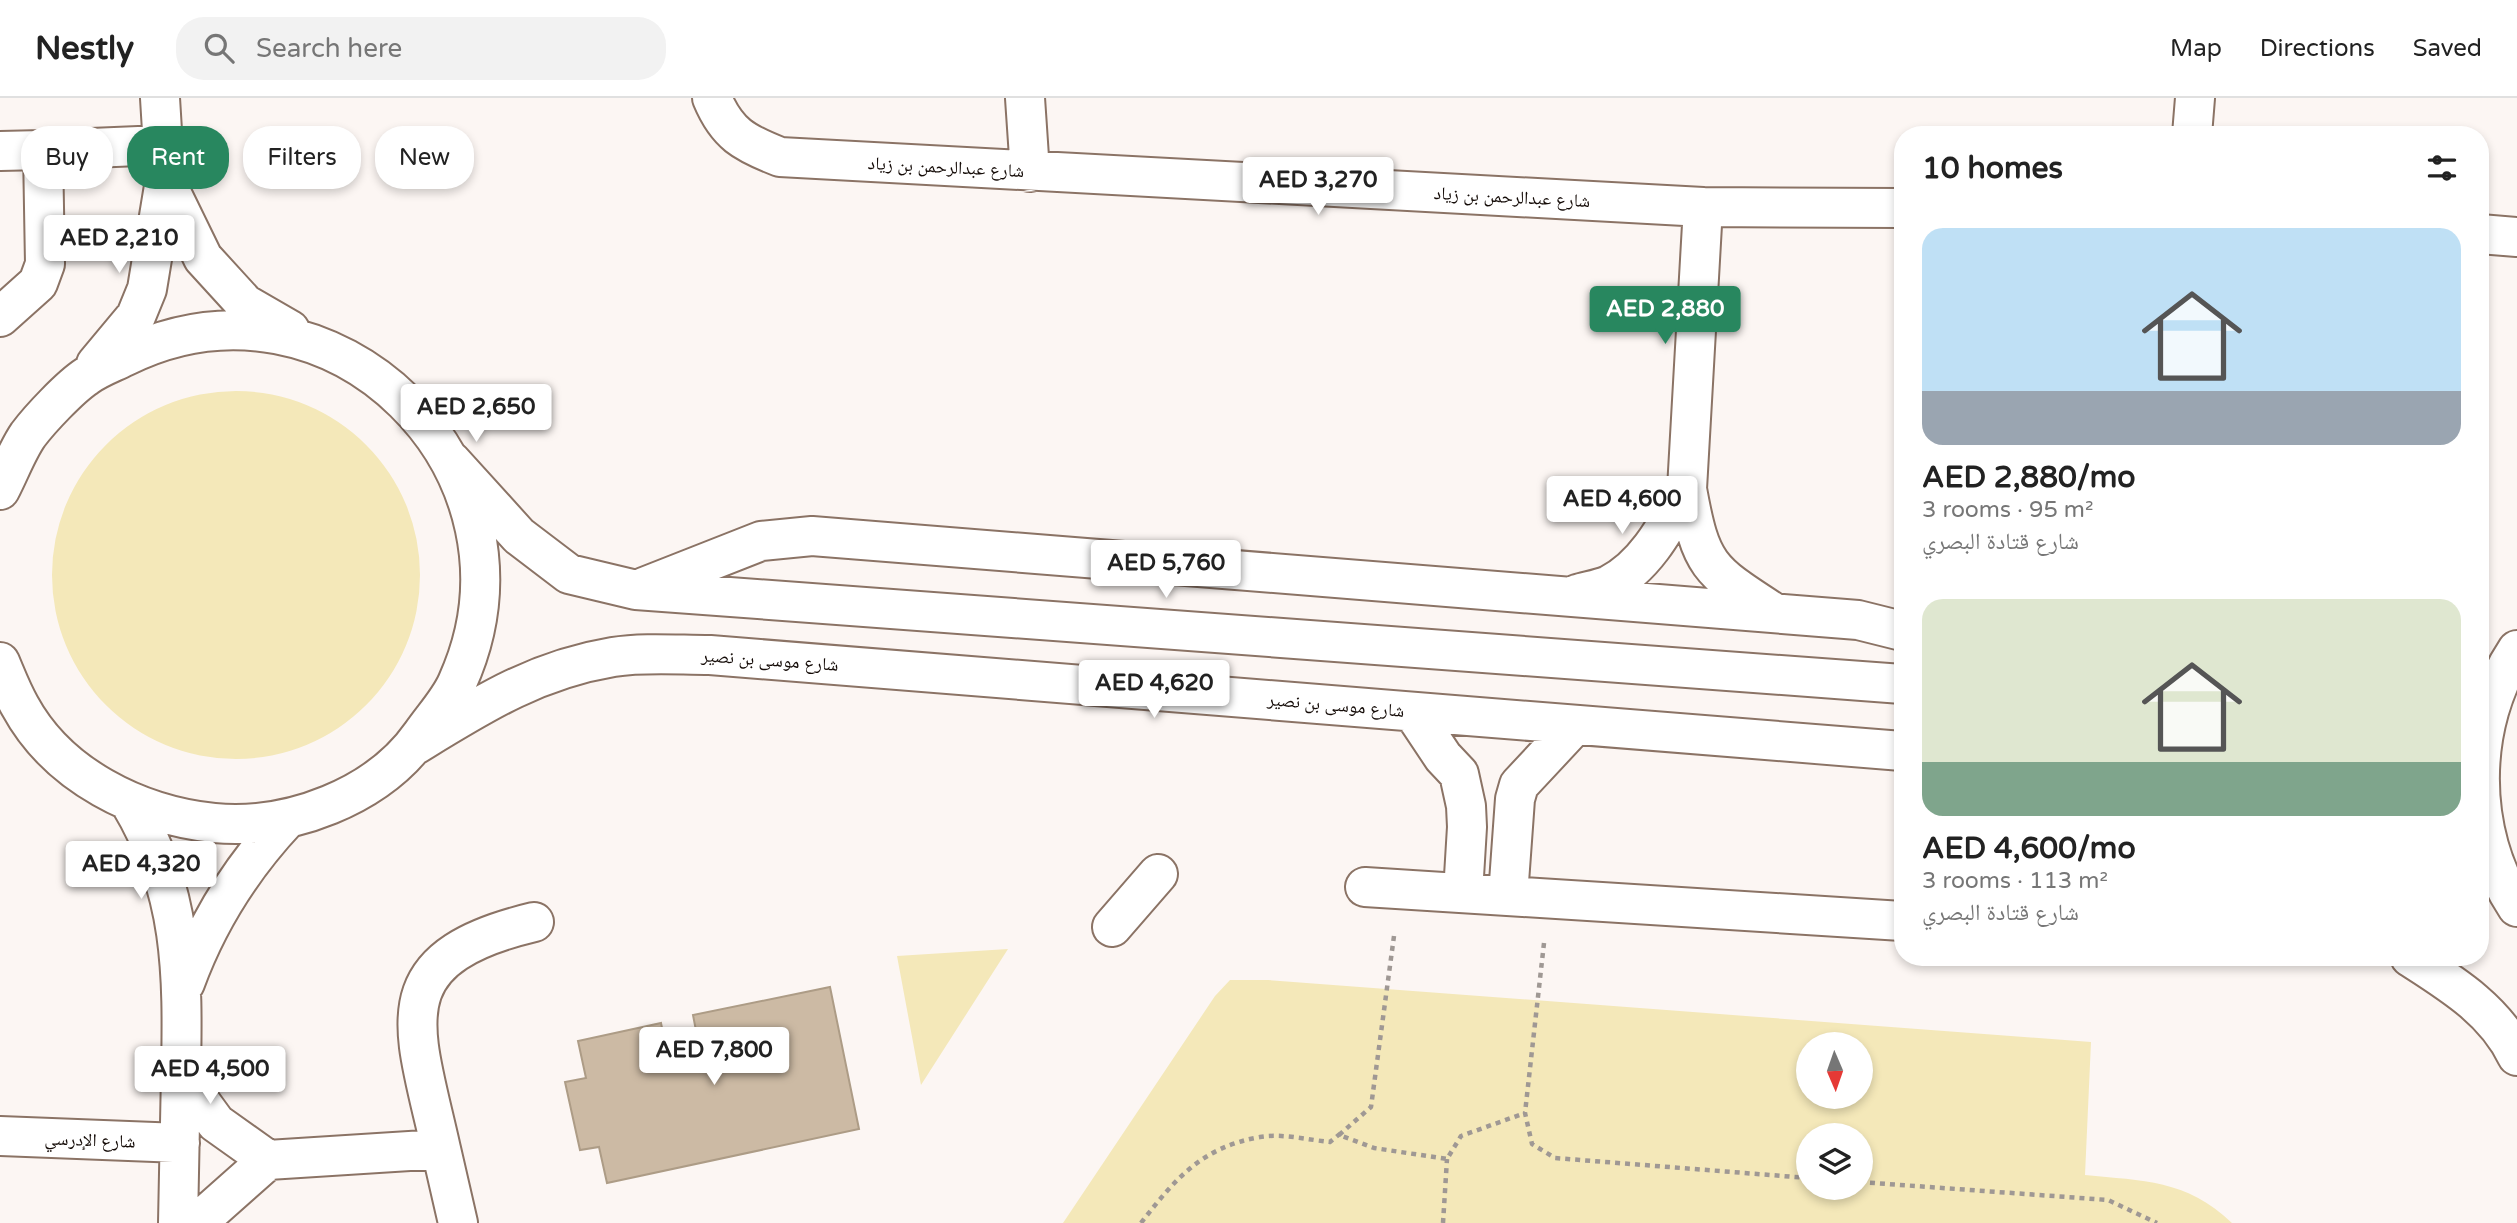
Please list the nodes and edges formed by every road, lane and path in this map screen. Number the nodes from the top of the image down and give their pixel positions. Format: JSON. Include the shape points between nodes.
{"nodes":[{"id":1,"x":160,"y":98,"type":"edge"},
{"id":2,"x":712,"y":98,"type":"edge"},
{"id":3,"x":1025,"y":98,"type":"edge"},
{"id":4,"x":2195,"y":98,"type":"edge"},
{"id":5,"x":162,"y":126,"type":"edge"},
{"id":6,"x":2193,"y":126,"type":"edge"},
{"id":7,"x":0,"y":151,"type":"edge"},
{"id":8,"x":21,"y":151,"type":"edge"},
{"id":9,"x":1030,"y":172,"type":"junction"},
{"id":10,"x":44,"y":189,"type":"edge"},
{"id":11,"x":160,"y":189,"type":"edge"},
{"id":12,"x":175,"y":189,"type":"edge"},
{"id":13,"x":1703,"y":207,"type":"junction"},
{"id":14,"x":1894,"y":208,"type":"edge"},
{"id":15,"x":2489,"y":235,"type":"edge"},
{"id":16,"x":2517,"y":237,"type":"edge"},
{"id":17,"x":0,"y":317,"type":"edge"},
{"id":18,"x":312,"y":343,"type":"junction"},
{"id":19,"x":86,"y":376,"type":"junction"},
{"id":20,"x":29,"y":435,"type":"junction"},
{"id":21,"x":452,"y":461,"type":"junction"},
{"id":22,"x":0,"y":462,"type":"edge"},
{"id":23,"x":1687,"y":489,"type":"junction"},
{"id":24,"x":0,"y":491,"type":"edge"},
{"id":25,"x":636,"y":590,"type":"junction"},
{"id":26,"x":1566,"y":597,"type":"junction"},
{"id":27,"x":1774,"y":613,"type":"junction"},
{"id":28,"x":1894,"y":629,"type":"edge"},
{"id":29,"x":0,"y":662,"type":"edge"},
{"id":30,"x":2502,"y":663,"type":"edge"},
{"id":31,"x":1894,"y":683,"type":"edge"},
{"id":32,"x":10,"y":701,"type":"edge"},
{"id":33,"x":1413,"y":712,"type":"junction"},
{"id":34,"x":2489,"y":714,"type":"edge"},
{"id":35,"x":1575,"y":725,"type":"junction"},
{"id":36,"x":412,"y":747,"type":"junction"},
{"id":37,"x":1894,"y":750,"type":"edge"},
{"id":38,"x":130,"y":803,"type":"junction"},
{"id":39,"x":287,"y":819,"type":"junction"},
{"id":40,"x":2489,"y":854,"type":"edge"},
{"id":41,"x":1158,"y":874,"type":"dead end"},
{"id":42,"x":1365,"y":887,"type":"dead end"},
{"id":43,"x":1463,"y":893,"type":"junction"},
{"id":44,"x":1508,"y":896,"type":"junction"},
{"id":45,"x":2517,"y":907,"type":"edge"},
{"id":46,"x":1894,"y":920,"type":"edge"},
{"id":47,"x":534,"y":922,"type":"dead end"},
{"id":48,"x":1112,"y":927,"type":"dead end"},
{"id":49,"x":1394,"y":936,"type":"dead end"},
{"id":50,"x":1544,"y":943,"type":"dead end"},
{"id":51,"x":2424,"y":966,"type":"edge"},
{"id":52,"x":183,"y":988,"type":"junction"},
{"id":53,"x":2517,"y":1056,"type":"edge"},
{"id":54,"x":181,"y":1075,"type":"junction"},
{"id":55,"x":1371,"y":1107,"type":"junction"},
{"id":56,"x":1525,"y":1113,"type":"junction"},
{"id":57,"x":0,"y":1136,"type":"edge"},
{"id":58,"x":180,"y":1143,"type":"junction"},
{"id":59,"x":441,"y":1149,"type":"junction"},
{"id":60,"x":1447,"y":1159,"type":"junction"},
{"id":61,"x":268,"y":1160,"type":"junction"},
{"id":62,"x":1796,"y":1177,"type":"edge"},
{"id":63,"x":1873,"y":1183,"type":"edge"},
{"id":64,"x":178,"y":1223,"type":"edge"},
{"id":65,"x":197,"y":1223,"type":"edge"},
{"id":66,"x":458,"y":1223,"type":"edge"},
{"id":67,"x":1141,"y":1223,"type":"edge"},
{"id":68,"x":1443,"y":1223,"type":"edge"},
{"id":69,"x":2157,"y":1223,"type":"edge"}],
"edges":[{"from":1,"to":5,"type":"street"},
{"from":2,"to":9,"type":"street","name":"شارع عبدالرحمن بن زياد","via":[[722,121],[747,144],[780,157]]},
{"from":3,"to":9,"type":"street"},
{"from":4,"to":6,"type":"street"},
{"from":7,"to":8,"type":"street"},
{"from":9,"to":13,"type":"street","name":"شارع عبدالرحمن بن زياد"},
{"from":10,"to":17,"type":"street","via":[[45,264],[38,283]]},
{"from":11,"to":19,"type":"street","via":[[147,289],[136,316]]},
{"from":12,"to":18,"type":"street","via":[[204,258],[245,304]]},
{"from":13,"to":14,"type":"street","name":"شارع عبدالرحمن بن زياد"},
{"from":13,"to":23,"type":"street"},
{"from":15,"to":16,"type":"street"},
{"from":18,"to":19,"type":"street","via":[[234,329],[156,341]]},
{"from":18,"to":21,"type":"street","via":[[368,370],[415,410]]},
{"from":19,"to":20,"type":"street"},
{"from":20,"to":22,"type":"street"},
{"from":20,"to":24,"type":"street"},
{"from":21,"to":25,"type":"street","via":[[519,536],[569,574]]},
{"from":21,"to":36,"type":"street","via":[[477,533],[479,610],[457,684]]},
{"from":23,"to":26,"type":"street","via":[[1663,532],[1637,565],[1609,585]]},
{"from":23,"to":27,"type":"street","via":[[1695,534],[1712,569]]},
{"from":25,"to":26,"type":"street","via":[[761,541],[812,536]]},
{"from":25,"to":31,"type":"street"},
{"from":26,"to":27,"type":"street"},
{"from":27,"to":28,"type":"street","via":[[1858,620]]},
{"from":29,"to":32,"type":"street"},
{"from":30,"to":34,"type":"street"},
{"from":32,"to":38,"type":"street","via":[[50,747],[88,779]]},
{"from":33,"to":35,"type":"street","name":"شارع موسى بن نصير"},
{"from":33,"to":36,"type":"street","name":"شارع موسى بن نصير","via":[[710,654],[614,657],[500,693]]},
{"from":33,"to":43,"type":"street","via":[[1459,774],[1466,806]]},
{"from":35,"to":37,"type":"street","name":"شارع موسى بن نصير"},
{"from":35,"to":44,"type":"street","via":[[1519,785]]},
{"from":36,"to":39,"type":"street","via":[[376,779],[334,803]]},
{"from":38,"to":39,"type":"street","via":[[181,820],[234,825]]},
{"from":38,"to":52,"type":"street","via":[[149,835],[174,910]]},
{"from":39,"to":52,"type":"street","via":[[260,848],[215,914]]},
{"from":40,"to":45,"type":"street"},
{"from":41,"to":48,"type":"street"},
{"from":42,"to":43,"type":"street"},
{"from":43,"to":44,"type":"street"},
{"from":44,"to":46,"type":"street"},
{"from":47,"to":59,"type":"street","via":[[470,943],[425,981],[416,1009],[416,1036]]},
{"from":49,"to":55,"type":"path"},
{"from":50,"to":56,"type":"path"},
{"from":51,"to":53,"type":"street","via":[[2469,995],[2508,1038]]},
{"from":52,"to":54,"type":"street"},
{"from":54,"to":58,"type":"street"},
{"from":54,"to":61,"type":"street","via":[[216,1123]]},
{"from":55,"to":60,"type":"path","via":[[1339,1135],[1374,1148]]},
{"from":55,"to":67,"type":"path","via":[[1330,1142],[1262,1136],[1215,1151],[1176,1178]]},
{"from":56,"to":60,"type":"path","via":[[1461,1136]]},
{"from":56,"to":62,"type":"path","via":[[1532,1143],[1555,1158]]},
{"from":57,"to":58,"type":"street","name":"شارع الإدرسي"},
{"from":58,"to":64,"type":"street"},
{"from":59,"to":61,"type":"street"},
{"from":59,"to":66,"type":"street"},
{"from":60,"to":68,"type":"path"},
{"from":61,"to":65,"type":"street"},
{"from":63,"to":69,"type":"path","via":[[2108,1200]]}]}
